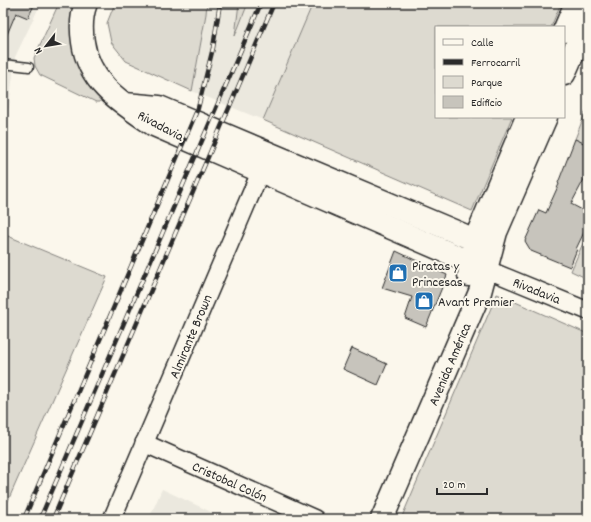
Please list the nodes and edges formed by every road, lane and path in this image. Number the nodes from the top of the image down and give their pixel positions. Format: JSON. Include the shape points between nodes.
{"nodes":[{"id":1,"x":86,"y":3,"type":"edge"},
{"id":2,"x":576,"y":3,"type":"edge"},
{"id":3,"x":588,"y":19,"type":"edge"},
{"id":4,"x":565,"y":29,"type":"edge"},
{"id":5,"x":3,"y":64,"type":"edge"},
{"id":6,"x":28,"y":67,"type":"dead end"},
{"id":7,"x":565,"y":72,"type":"edge"},
{"id":8,"x":527,"y":118,"type":"edge"},
{"id":9,"x":546,"y":118,"type":"edge"},
{"id":10,"x":265,"y":162,"type":"junction"},
{"id":11,"x":475,"y":240,"type":"junction"},
{"id":12,"x":479,"y":265,"type":"junction"},
{"id":13,"x":588,"y":311,"type":"edge"},
{"id":14,"x":144,"y":443,"type":"junction"},
{"id":15,"x":112,"y":519,"type":"edge"},
{"id":16,"x":315,"y":519,"type":"edge"},
{"id":17,"x":366,"y":519,"type":"edge"},
{"id":18,"x":382,"y":519,"type":"edge"}],
"edges":[{"from":1,"to":10,"type":"main road","name":"Rivadavia","via":[[81,31],[84,52],[91,70],[108,90],[154,125]]},
{"from":2,"to":4,"type":"main road"},
{"from":3,"to":7,"type":"main road"},
{"from":5,"to":6,"type":"lane"},
{"from":8,"to":11,"type":"main road","name":"Avenida América"},
{"from":9,"to":12,"type":"main road","name":"Avenida América"},
{"from":10,"to":11,"type":"main road","name":"Rivadavia"},
{"from":10,"to":12,"type":"main road","name":"Rivadavia"},
{"from":10,"to":14,"type":"street","name":"Almirante Brown"},
{"from":11,"to":12,"type":"main road","name":"Avenida América"},
{"from":12,"to":13,"type":"street","name":"Rivadavia"},
{"from":12,"to":17,"type":"main road","name":"Avenida América","via":[[468,283]]},
{"from":12,"to":18,"type":"main road","name":"Avenida América","via":[[480,292]]},
{"from":14,"to":15,"type":"street","name":"Almirante Brown"},
{"from":14,"to":16,"type":"street","name":"Cristobal Colón"}]}
